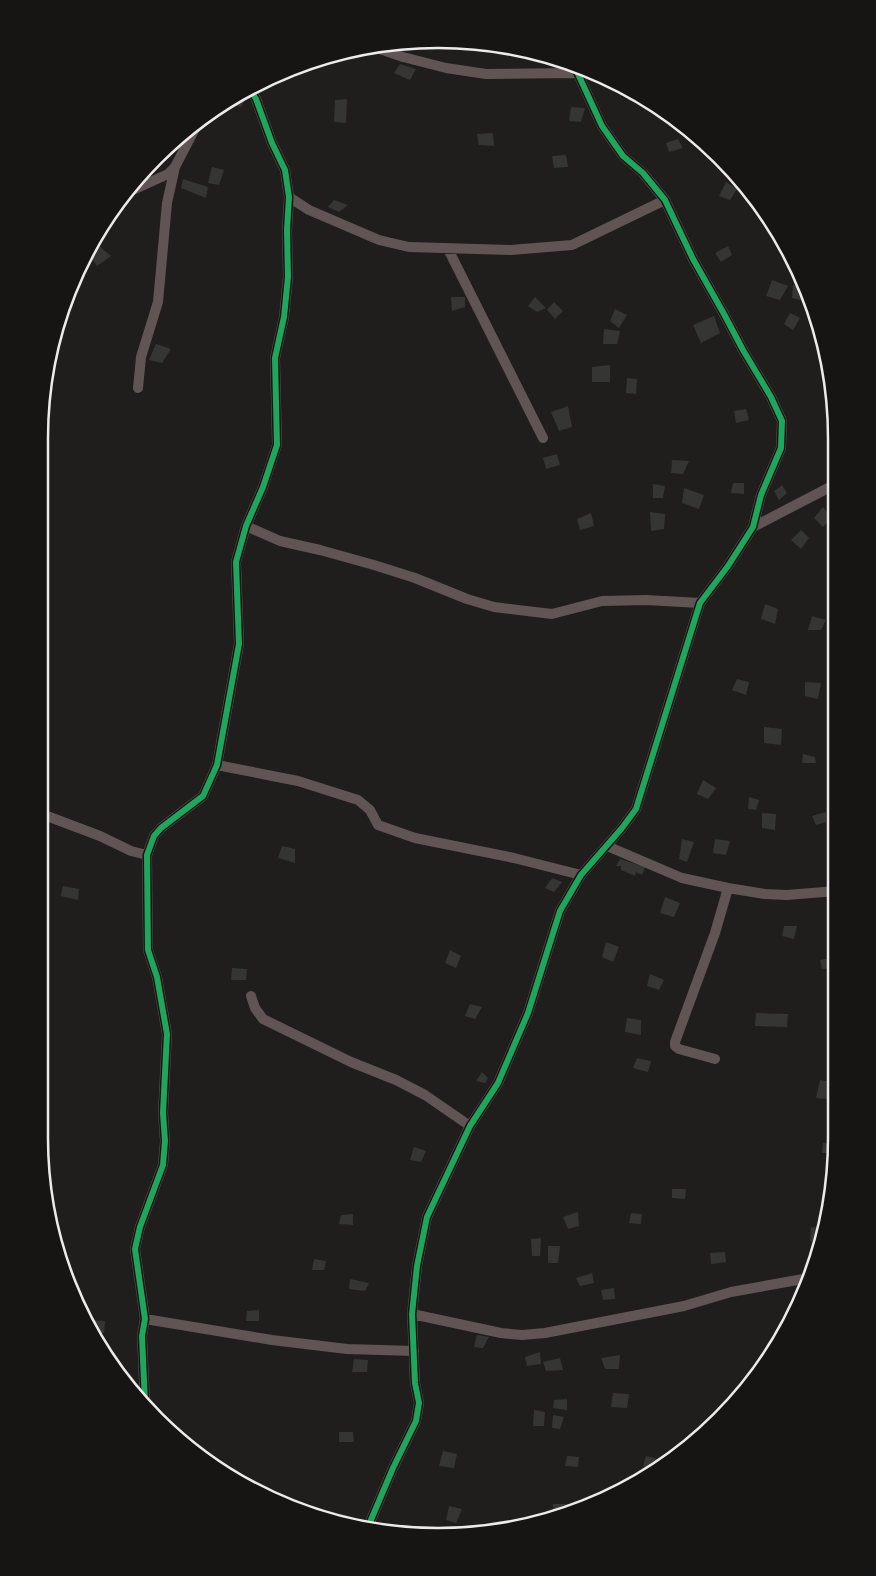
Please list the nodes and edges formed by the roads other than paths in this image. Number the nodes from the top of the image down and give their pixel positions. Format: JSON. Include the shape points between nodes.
{"nodes":[{"id":1,"x":387,"y":51,"type":"edge"},
{"id":2,"x":566,"y":69,"type":"edge"},
{"id":3,"x":580,"y":74,"type":"edge"},
{"id":4,"x":253,"y":94,"type":"edge"},
{"id":5,"x":193,"y":134,"type":"edge"},
{"id":6,"x":175,"y":167,"type":"junction"},
{"id":7,"x":139,"y":187,"type":"edge"},
{"id":8,"x":289,"y":197,"type":"junction"},
{"id":9,"x":665,"y":200,"type":"junction"},
{"id":10,"x":448,"y":248,"type":"junction"},
{"id":11,"x":138,"y":388,"type":"dead end"},
{"id":12,"x":544,"y":438,"type":"dead end"},
{"id":13,"x":828,"y":488,"type":"edge"},
{"id":14,"x":246,"y":526,"type":"junction"},
{"id":15,"x":753,"y":527,"type":"junction"},
{"id":16,"x":700,"y":603,"type":"junction"},
{"id":17,"x":217,"y":765,"type":"junction"},
{"id":18,"x":48,"y":816,"type":"edge"},
{"id":19,"x":606,"y":846,"type":"junction"},
{"id":20,"x":147,"y":855,"type":"junction"},
{"id":21,"x":580,"y":875,"type":"junction"},
{"id":22,"x":728,"y":888,"type":"junction"},
{"id":23,"x":828,"y":892,"type":"edge"},
{"id":24,"x":251,"y":996,"type":"dead end"},
{"id":25,"x":715,"y":1059,"type":"dead end"},
{"id":26,"x":470,"y":1126,"type":"junction"},
{"id":27,"x":802,"y":1279,"type":"edge"},
{"id":28,"x":412,"y":1314,"type":"junction"},
{"id":29,"x":144,"y":1319,"type":"junction"},
{"id":30,"x":414,"y":1351,"type":"junction"},
{"id":31,"x":145,"y":1396,"type":"edge"},
{"id":32,"x":370,"y":1522,"type":"edge"}],
"edges":[{"from":1,"to":2,"type":"street","via":[[446,68],[486,74]]},
{"from":3,"to":9,"type":"street","via":[[602,126],[617,149]]},
{"from":4,"to":8,"type":"street","via":[[285,170]]},
{"from":5,"to":6,"type":"street"},
{"from":6,"to":7,"type":"street","via":[[168,174]]},
{"from":6,"to":11,"type":"street","via":[[167,204],[158,302],[141,357]]},
{"from":8,"to":10,"type":"street","via":[[309,210],[379,240],[409,247]]},
{"from":8,"to":14,"type":"street","via":[[288,277],[275,358],[277,445]]},
{"from":9,"to":10,"type":"street","via":[[572,245],[511,250]]},
{"from":9,"to":15,"type":"street","via":[[693,259],[782,421],[781,448],[761,495]]},
{"from":10,"to":12,"type":"street"},
{"from":13,"to":15,"type":"street"},
{"from":14,"to":16,"type":"street","via":[[280,541],[374,564],[494,607],[552,614],[602,601]]},
{"from":14,"to":17,"type":"street","via":[[236,562],[239,644]]},
{"from":15,"to":16,"type":"street"},
{"from":16,"to":19,"type":"street","via":[[636,809]]},
{"from":17,"to":20,"type":"street","via":[[202,796],[161,828],[154,836]]},
{"from":17,"to":21,"type":"street","via":[[298,781],[358,800],[370,810],[378,825],[415,838]]},
{"from":18,"to":20,"type":"street"},
{"from":19,"to":21,"type":"street"},
{"from":19,"to":22,"type":"street","via":[[682,878]]},
{"from":20,"to":29,"type":"street","via":[[148,950],[157,977],[167,1034],[163,1165],[135,1249]]},
{"from":21,"to":26,"type":"street","via":[[560,911],[528,1013],[498,1083]]},
{"from":22,"to":23,"type":"street","via":[[787,895]]},
{"from":22,"to":25,"type":"street","via":[[675,1042],[679,1048]]},
{"from":24,"to":26,"type":"street","via":[[263,1020],[396,1080],[425,1095]]},
{"from":26,"to":28,"type":"street","via":[[427,1217]]},
{"from":27,"to":28,"type":"street","via":[[545,1333],[501,1333]]},
{"from":28,"to":30,"type":"street"},
{"from":29,"to":30,"type":"street","via":[[290,1343]]},
{"from":29,"to":31,"type":"street"},
{"from":30,"to":32,"type":"street","via":[[419,1403],[416,1421]]}]}
